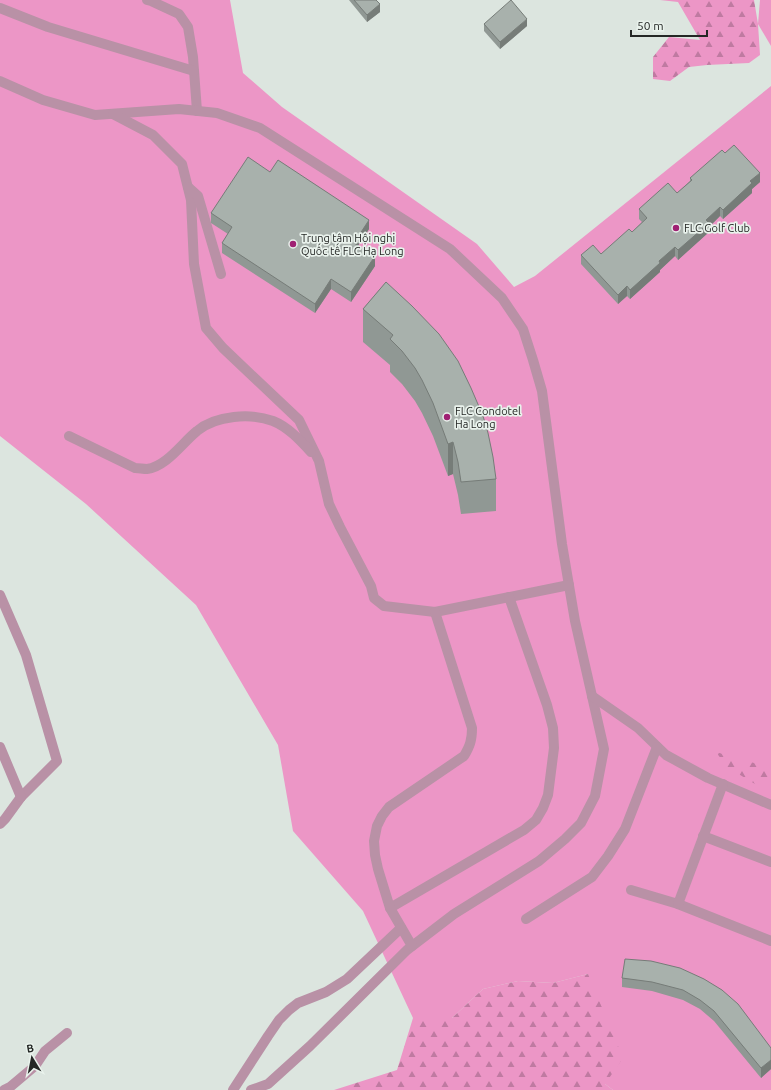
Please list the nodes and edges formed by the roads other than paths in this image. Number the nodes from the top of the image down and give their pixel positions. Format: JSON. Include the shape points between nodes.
{"nodes":[{"id":1,"x":147,"y":0,"type":"edge"},
{"id":2,"x":0,"y":8,"type":"edge"},
{"id":3,"x":194,"y":71,"type":"junction"},
{"id":4,"x":0,"y":81,"type":"edge"},
{"id":5,"x":197,"y":111,"type":"junction"},
{"id":6,"x":113,"y":114,"type":"junction"},
{"id":7,"x":188,"y":186,"type":"junction"},
{"id":8,"x":221,"y":274,"type":"dead end"},
{"id":9,"x":68,"y":436,"type":"dead end"},
{"id":10,"x":319,"y":462,"type":"junction"},
{"id":11,"x":569,"y":585,"type":"junction"},
{"id":12,"x":0,"y":595,"type":"edge"},
{"id":13,"x":509,"y":598,"type":"junction"},
{"id":14,"x":435,"y":612,"type":"junction"},
{"id":15,"x":592,"y":696,"type":"junction"},
{"id":16,"x":658,"y":747,"type":"junction"},
{"id":17,"x":0,"y":748,"type":"edge"},
{"id":18,"x":723,"y":784,"type":"junction"},
{"id":19,"x":21,"y":798,"type":"junction"},
{"id":20,"x":771,"y":805,"type":"edge"},
{"id":21,"x":0,"y":824,"type":"edge"},
{"id":22,"x":703,"y":836,"type":"junction"},
{"id":23,"x":771,"y":862,"type":"edge"},
{"id":24,"x":631,"y":890,"type":"dead end"},
{"id":25,"x":678,"y":904,"type":"junction"},
{"id":26,"x":390,"y":908,"type":"junction"},
{"id":27,"x":526,"y":919,"type":"dead end"},
{"id":28,"x":401,"y":928,"type":"junction"},
{"id":29,"x":771,"y":941,"type":"edge"},
{"id":30,"x":412,"y":946,"type":"junction"},
{"id":31,"x":67,"y":1032,"type":"dead end"},
{"id":32,"x":4,"y":1090,"type":"edge"},
{"id":33,"x":233,"y":1090,"type":"edge"},
{"id":34,"x":251,"y":1090,"type":"edge"}],
"edges":[{"from":1,"to":3,"type":"street","via":[[179,14],[188,27]]},
{"from":2,"to":3,"type":"street","via":[[48,27]]},
{"from":3,"to":5,"type":"street"},
{"from":4,"to":6,"type":"street","via":[[43,100],[95,115]]},
{"from":5,"to":6,"type":"street","via":[[179,109]]},
{"from":5,"to":11,"type":"street","via":[[217,113],[260,128],[450,250],[502,298],[523,329],[542,391]]},
{"from":6,"to":7,"type":"street","via":[[153,135],[182,164]]},
{"from":7,"to":8,"type":"street","via":[[198,196]]},
{"from":7,"to":10,"type":"street","via":[[194,264],[206,328],[223,348],[299,420]]},
{"from":9,"to":10,"type":"street","via":[[135,468],[146,469],[165,461],[198,429],[213,421],[232,417],[253,417],[273,421],[288,429]]},
{"from":10,"to":14,"type":"street","via":[[330,504],[371,586],[374,598],[384,606]]},
{"from":11,"to":13,"type":"street"},
{"from":11,"to":15,"type":"street"},
{"from":12,"to":19,"type":"street","via":[[26,655],[57,761]]},
{"from":13,"to":14,"type":"street"},
{"from":13,"to":26,"type":"street","via":[[553,728],[554,748],[548,795],[536,820],[524,830]]},
{"from":14,"to":26,"type":"street","via":[[472,728],[472,738],[470,748],[464,756],[390,807],[377,826],[375,855]]},
{"from":15,"to":16,"type":"street","via":[[638,728]]},
{"from":15,"to":30,"type":"street","via":[[604,749],[595,796],[581,823],[539,861],[454,914]]},
{"from":16,"to":18,"type":"street","via":[[666,755]]},
{"from":16,"to":27,"type":"street","via":[[625,829],[592,877]]},
{"from":17,"to":19,"type":"street"},
{"from":18,"to":20,"type":"street"},
{"from":18,"to":22,"type":"street"},
{"from":19,"to":21,"type":"street"},
{"from":22,"to":23,"type":"street"},
{"from":22,"to":25,"type":"street"},
{"from":24,"to":25,"type":"street"},
{"from":25,"to":29,"type":"street"},
{"from":26,"to":28,"type":"street"},
{"from":28,"to":30,"type":"street"},
{"from":28,"to":33,"type":"street","via":[[347,979],[288,1010]]},
{"from":30,"to":34,"type":"street","via":[[268,1084]]},
{"from":31,"to":32,"type":"street","via":[[34,1066]]}]}
